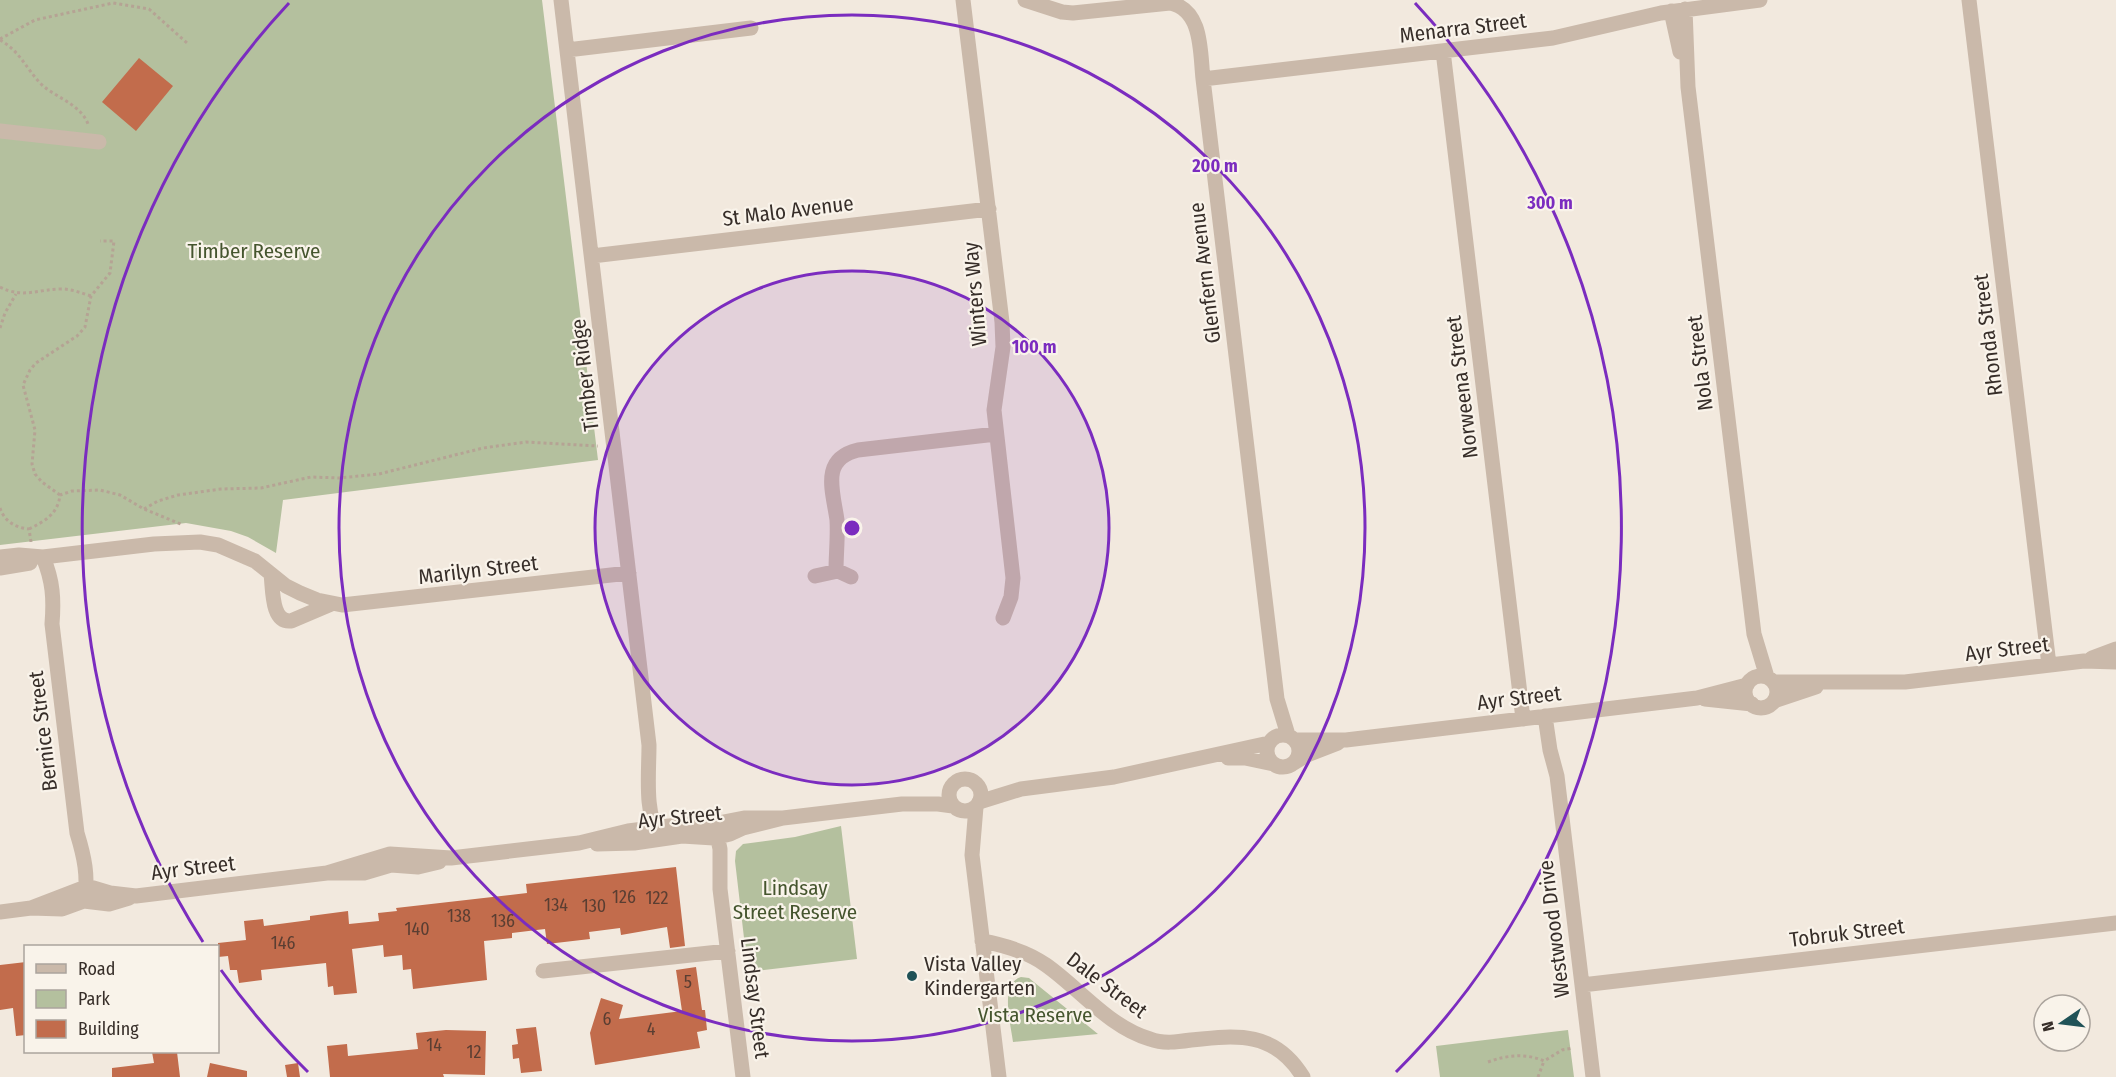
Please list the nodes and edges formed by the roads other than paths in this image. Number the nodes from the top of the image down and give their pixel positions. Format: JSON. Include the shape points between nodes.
{"nodes":[{"id":1,"x":561,"y":0,"type":"edge"},
{"id":2,"x":963,"y":0,"type":"edge"},
{"id":3,"x":1024,"y":0,"type":"edge"},
{"id":4,"x":1760,"y":0,"type":"edge"},
{"id":5,"x":1969,"y":0,"type":"edge"},
{"id":6,"x":1678,"y":10,"type":"junction"},
{"id":7,"x":751,"y":28,"type":"dead end"},
{"id":8,"x":567,"y":50,"type":"junction"},
{"id":9,"x":1443,"y":51,"type":"junction"},
{"id":10,"x":1203,"y":79,"type":"junction"},
{"id":11,"x":0,"y":131,"type":"edge"},
{"id":12,"x":99,"y":142,"type":"dead end"},
{"id":13,"x":988,"y":209,"type":"junction"},
{"id":14,"x":592,"y":256,"type":"junction"},
{"id":15,"x":996,"y":434,"type":"junction"},
{"id":16,"x":0,"y":557,"type":"edge"},
{"id":17,"x":44,"y":557,"type":"junction"},
{"id":18,"x":0,"y":568,"type":"edge"},
{"id":19,"x":836,"y":571,"type":"junction"},
{"id":20,"x":629,"y":573,"type":"junction"},
{"id":21,"x":271,"y":574,"type":"junction"},
{"id":22,"x":814,"y":576,"type":"dead end"},
{"id":23,"x":851,"y":577,"type":"dead end"},
{"id":24,"x":331,"y":604,"type":"junction"},
{"id":25,"x":1003,"y":618,"type":"dead end"},
{"id":26,"x":1754,"y":634,"type":"junction"},
{"id":27,"x":2116,"y":649,"type":"edge"},
{"id":28,"x":2084,"y":662,"type":"junction"},
{"id":29,"x":2116,"y":662,"type":"edge"},
{"id":30,"x":2049,"y":665,"type":"junction"},
{"id":31,"x":1770,"y":680,"type":"junction"},
{"id":32,"x":1749,"y":682,"type":"junction"},
{"id":33,"x":1827,"y":683,"type":"junction"},
{"id":34,"x":1696,"y":698,"type":"junction"},
{"id":35,"x":1277,"y":699,"type":"junction"},
{"id":36,"x":1774,"y":701,"type":"junction"},
{"id":37,"x":1752,"y":704,"type":"junction"},
{"id":38,"x":1550,"y":716,"type":"junction"},
{"id":39,"x":1523,"y":719,"type":"junction"},
{"id":40,"x":1292,"y":738,"type":"junction"},
{"id":41,"x":1346,"y":740,"type":"junction"},
{"id":42,"x":1270,"y":741,"type":"junction"},
{"id":43,"x":1207,"y":757,"type":"junction"},
{"id":44,"x":1274,"y":764,"type":"junction"},
{"id":45,"x":1292,"y":764,"type":"junction"},
{"id":46,"x":977,"y":785,"type":"junction"},
{"id":47,"x":951,"y":788,"type":"junction"},
{"id":48,"x":1021,"y":789,"type":"junction"},
{"id":49,"x":902,"y":804,"type":"junction"},
{"id":50,"x":978,"y":805,"type":"junction"},
{"id":51,"x":955,"y":808,"type":"junction"},
{"id":52,"x":659,"y":831,"type":"junction"},
{"id":53,"x":713,"y":833,"type":"junction"},
{"id":54,"x":972,"y":855,"type":"junction"},
{"id":55,"x":83,"y":893,"type":"junction"},
{"id":56,"x":0,"y":912,"type":"edge"},
{"id":57,"x":2116,"y":923,"type":"edge"},
{"id":58,"x":982,"y":941,"type":"junction"},
{"id":59,"x":728,"y":951,"type":"junction"},
{"id":60,"x":543,"y":972,"type":"dead end"},
{"id":61,"x":1582,"y":985,"type":"junction"},
{"id":62,"x":744,"y":1077,"type":"edge"},
{"id":63,"x":999,"y":1077,"type":"edge"},
{"id":64,"x":1303,"y":1077,"type":"edge"},
{"id":65,"x":1593,"y":1077,"type":"edge"}],
"edges":[{"from":1,"to":8,"type":"street","name":"Timber Ridge"},
{"from":2,"to":13,"type":"street","name":"Winters Way"},
{"from":3,"to":10,"type":"street","name":"Glenfern Avenue","via":[[1073,13],[1176,4],[1194,20]]},
{"from":4,"to":6,"type":"street","name":"Menarra Street"},
{"from":5,"to":30,"type":"street","name":"Rhonda Street"},
{"from":6,"to":9,"type":"street","name":"Menarra Street","via":[[1553,38]]},
{"from":6,"to":26,"type":"street","name":"Nola Street"},
{"from":7,"to":8,"type":"street"},
{"from":8,"to":14,"type":"street","name":"Timber Ridge"},
{"from":9,"to":10,"type":"street","name":"Menarra Street"},
{"from":9,"to":39,"type":"street","name":"Norweena Street"},
{"from":10,"to":35,"type":"street","name":"Glenfern Avenue"},
{"from":11,"to":12,"type":"street"},
{"from":13,"to":14,"type":"street","name":"St Malo Avenue"},
{"from":13,"to":15,"type":"street","name":"Winters Way","via":[[1003,336],[994,396]]},
{"from":14,"to":20,"type":"street","name":"Timber Ridge"},
{"from":15,"to":19,"type":"street","via":[[858,450],[839,459],[832,472]]},
{"from":15,"to":25,"type":"street","name":"Winters Way","via":[[1013,578]]},
{"from":16,"to":17,"type":"street","name":"Marilyn Street"},
{"from":17,"to":18,"type":"street","name":"Marilyn Street"},
{"from":17,"to":21,"type":"street","name":"Marilyn Street","via":[[200,542],[238,553]]},
{"from":17,"to":55,"type":"street","name":"Bernice Street","via":[[42,587],[52,624],[77,833],[75,860]]},
{"from":19,"to":22,"type":"street"},
{"from":19,"to":23,"type":"street"},
{"from":20,"to":24,"type":"street","name":"Marilyn Street","via":[[354,606]]},
{"from":20,"to":52,"type":"street","name":"Timber Ridge","via":[[649,745],[650,793]]},
{"from":21,"to":24,"type":"street","name":"Marilyn Street","via":[[285,586]]},
{"from":21,"to":24,"type":"street","name":"Marilyn Street","via":[[280,619],[291,621]]},
{"from":26,"to":31,"type":"street","name":"Nola Street"},
{"from":26,"to":32,"type":"street","name":"Nola Street"},
{"from":27,"to":28,"type":"street","name":"Ayr Street"},
{"from":28,"to":29,"type":"street","name":"Ayr Street"},
{"from":28,"to":30,"type":"street","name":"Ayr Street"},
{"from":30,"to":33,"type":"street","name":"Ayr Street","via":[[1905,682]]},
{"from":31,"to":32,"type":"street","via":[[1759,676]]},
{"from":31,"to":33,"type":"street","name":"Ayr Street"},
{"from":31,"to":36,"type":"street","via":[[1777,692]]},
{"from":32,"to":34,"type":"street","name":"Ayr Street"},
{"from":32,"to":37,"type":"street","via":[[1746,693]]},
{"from":33,"to":36,"type":"street","name":"Ayr Street"},
{"from":34,"to":37,"type":"street","name":"Ayr Street"},
{"from":34,"to":38,"type":"street","name":"Ayr Street"},
{"from":35,"to":40,"type":"street","name":"Glenfern Avenue"},
{"from":35,"to":42,"type":"street","name":"Glenfern Avenue"},
{"from":36,"to":37,"type":"street","via":[[1766,707]]},
{"from":38,"to":39,"type":"street","name":"Ayr Street"},
{"from":38,"to":61,"type":"street","name":"Westwood Drive","via":[[1550,750],[1557,776]]},
{"from":39,"to":41,"type":"street","name":"Ayr Street"},
{"from":40,"to":41,"type":"street","name":"Ayr Street"},
{"from":40,"to":42,"type":"street","via":[[1279,735]]},
{"from":40,"to":45,"type":"street","via":[[1299,750]]},
{"from":41,"to":45,"type":"street","name":"Ayr Street"},
{"from":42,"to":43,"type":"street"},
{"from":42,"to":44,"type":"street","via":[[1267,752]]},
{"from":43,"to":44,"type":"street"},
{"from":43,"to":48,"type":"street","via":[[1113,777]]},
{"from":44,"to":45,"type":"street"},
{"from":46,"to":47,"type":"street","via":[[963,780]]},
{"from":46,"to":48,"type":"street"},
{"from":46,"to":50,"type":"street","via":[[981,793]]},
{"from":47,"to":49,"type":"street","name":"Ayr Street"},
{"from":47,"to":51,"type":"street","via":[[949,798]]},
{"from":48,"to":50,"type":"street"},
{"from":49,"to":51,"type":"street","name":"Ayr Street"},
{"from":49,"to":53,"type":"street","name":"Ayr Street","via":[[783,818],[744,818]]},
{"from":50,"to":51,"type":"street","via":[[967,811]]},
{"from":50,"to":54,"type":"street"},
{"from":51,"to":54,"type":"street"},
{"from":52,"to":53,"type":"street","name":"Ayr Street","via":[[688,824]]},
{"from":52,"to":55,"type":"street","name":"Ayr Street","via":[[628,831],[579,843],[451,858],[390,854],[327,873],[136,896],[109,904]]},
{"from":53,"to":59,"type":"street","name":"Lindsay Street","via":[[721,859],[720,889]]},
{"from":54,"to":58,"type":"street"},
{"from":55,"to":56,"type":"street","name":"Ayr Street","via":[[62,909]]},
{"from":57,"to":61,"type":"street","name":"Tobruk Street"},
{"from":58,"to":63,"type":"street"},
{"from":58,"to":64,"type":"street","name":"Dale Street","via":[[1046,965],[1138,1035],[1171,1042],[1223,1037],[1260,1040],[1291,1060]]},
{"from":59,"to":60,"type":"street"},
{"from":59,"to":62,"type":"street","name":"Lindsay Street"},
{"from":61,"to":65,"type":"street","name":"Westwood Drive"}]}
